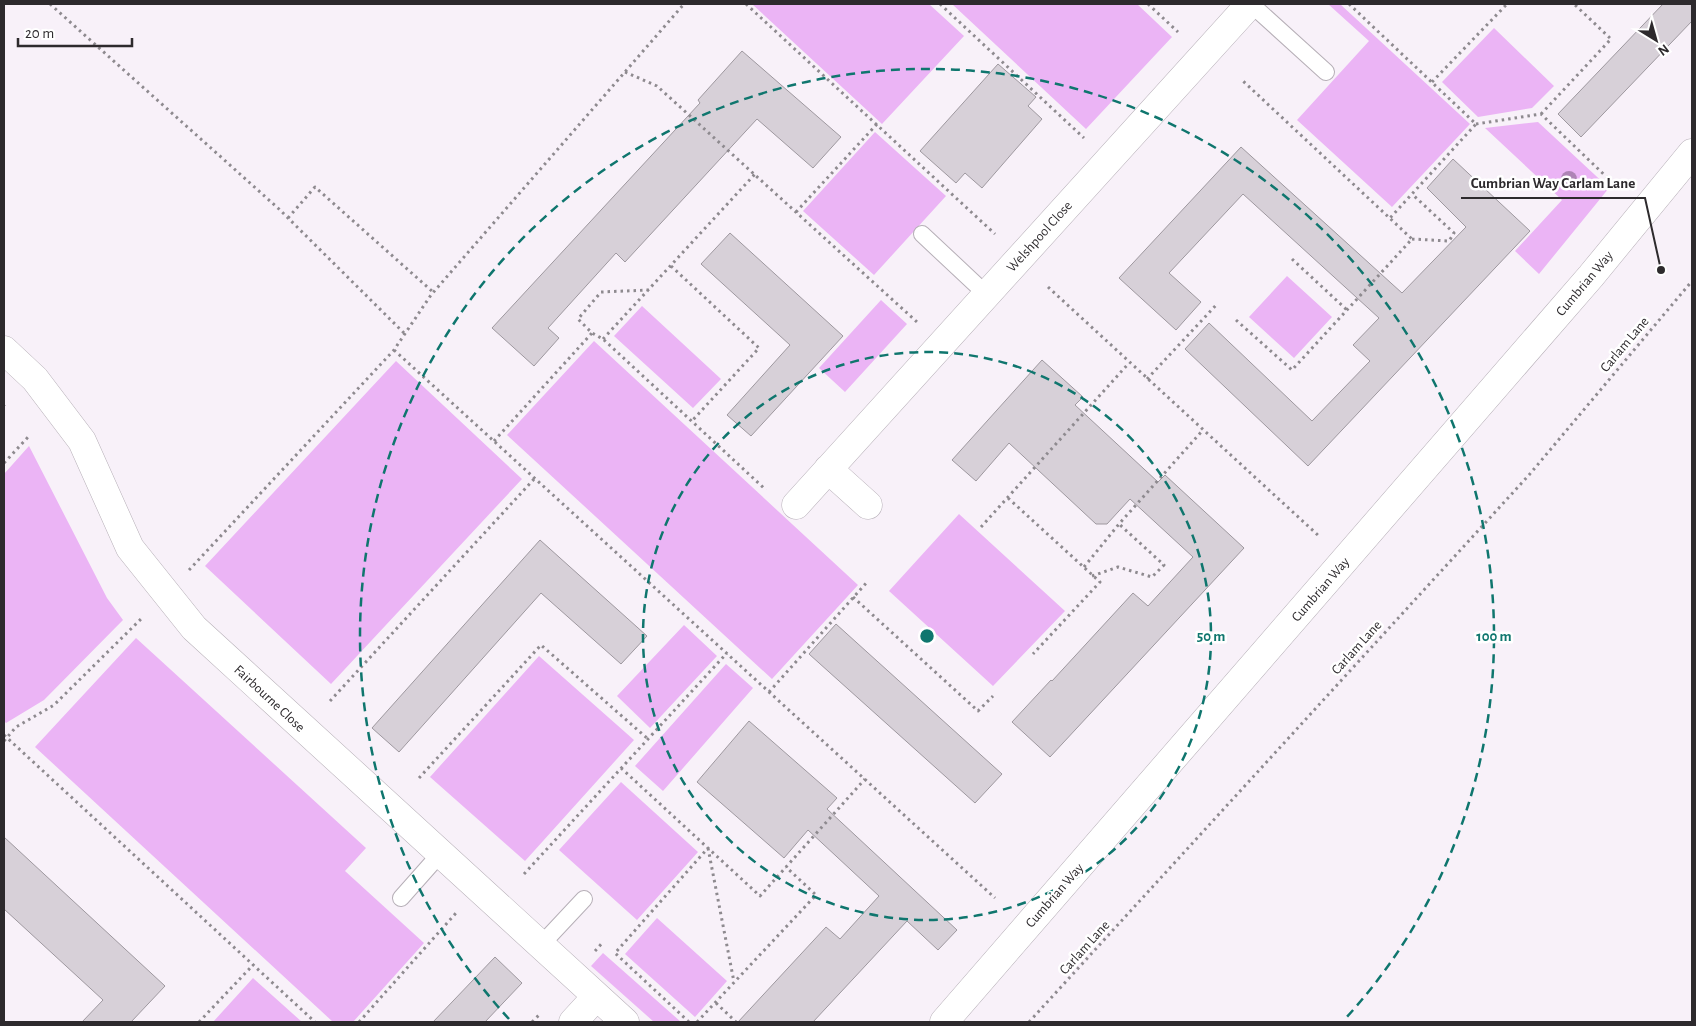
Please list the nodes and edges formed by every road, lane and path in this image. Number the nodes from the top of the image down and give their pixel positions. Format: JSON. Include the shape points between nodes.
{"nodes":[{"id":1,"x":50,"y":4,"type":"edge"},
{"id":2,"x":684,"y":4,"type":"edge"},
{"id":3,"x":746,"y":4,"type":"edge"},
{"id":4,"x":940,"y":4,"type":"edge"},
{"id":5,"x":1148,"y":4,"type":"edge"},
{"id":6,"x":1349,"y":4,"type":"edge"},
{"id":7,"x":1507,"y":4,"type":"edge"},
{"id":8,"x":1574,"y":4,"type":"edge"},
{"id":9,"x":1247,"y":5,"type":"edge"},
{"id":10,"x":1184,"y":37,"type":"dead end"},
{"id":11,"x":625,"y":72,"type":"junction"},
{"id":12,"x":1326,"y":72,"type":"dead end"},
{"id":13,"x":1243,"y":81,"type":"dead end"},
{"id":14,"x":1432,"y":82,"type":"junction"},
{"id":15,"x":1541,"y":114,"type":"junction"},
{"id":16,"x":877,"y":124,"type":"junction"},
{"id":17,"x":1476,"y":124,"type":"junction"},
{"id":18,"x":1088,"y":142,"type":"dead end"},
{"id":19,"x":1692,"y":153,"type":"edge"},
{"id":20,"x":755,"y":174,"type":"junction"},
{"id":21,"x":1616,"y":186,"type":"dead end"},
{"id":22,"x":1412,"y":194,"type":"junction"},
{"id":23,"x":796,"y":212,"type":"junction"},
{"id":24,"x":288,"y":218,"type":"junction"},
{"id":25,"x":1390,"y":218,"type":"junction"},
{"id":26,"x":922,"y":234,"type":"dead end"},
{"id":27,"x":1000,"y":238,"type":"dead end"},
{"id":28,"x":1412,"y":238,"type":"junction"},
{"id":29,"x":1292,"y":259,"type":"dead end"},
{"id":30,"x":671,"y":266,"type":"junction"},
{"id":31,"x":1692,"y":281,"type":"edge"},
{"id":32,"x":1048,"y":287,"type":"dead end"},
{"id":33,"x":649,"y":290,"type":"junction"},
{"id":34,"x":433,"y":292,"type":"junction"},
{"id":35,"x":986,"y":294,"type":"junction"},
{"id":36,"x":1218,"y":303,"type":"dead end"},
{"id":37,"x":1347,"y":310,"type":"junction"},
{"id":38,"x":1236,"y":320,"type":"dead end"},
{"id":39,"x":920,"y":324,"type":"dead end"},
{"id":40,"x":592,"y":333,"type":"junction"},
{"id":41,"x":405,"y":334,"type":"junction"},
{"id":42,"x":604,"y":339,"type":"junction"},
{"id":43,"x":4,"y":350,"type":"edge"},
{"id":44,"x":394,"y":350,"type":"junction"},
{"id":45,"x":1129,"y":363,"type":"junction"},
{"id":46,"x":1147,"y":379,"type":"junction"},
{"id":47,"x":691,"y":422,"type":"junction"},
{"id":48,"x":1203,"y":430,"type":"junction"},
{"id":49,"x":29,"y":436,"type":"dead end"},
{"id":50,"x":494,"y":441,"type":"junction"},
{"id":51,"x":4,"y":463,"type":"edge"},
{"id":52,"x":828,"y":468,"type":"junction"},
{"id":53,"x":534,"y":478,"type":"junction"},
{"id":54,"x":766,"y":490,"type":"dead end"},
{"id":55,"x":1008,"y":498,"type":"junction"},
{"id":56,"x":796,"y":505,"type":"dead end"},
{"id":57,"x":868,"y":505,"type":"dead end"},
{"id":58,"x":1119,"y":524,"type":"junction"},
{"id":59,"x":981,"y":527,"type":"dead end"},
{"id":60,"x":1321,"y":538,"type":"dead end"},
{"id":61,"x":1084,"y":567,"type":"junction"},
{"id":62,"x":1092,"y":576,"type":"junction"},
{"id":63,"x":868,"y":581,"type":"dead end"},
{"id":64,"x":167,"y":594,"type":"junction"},
{"id":65,"x":853,"y":597,"type":"junction"},
{"id":66,"x":726,"y":653,"type":"junction"},
{"id":67,"x":1033,"y":654,"type":"dead end"},
{"id":68,"x":770,"y":692,"type":"junction"},
{"id":69,"x":993,"y":696,"type":"dead end"},
{"id":70,"x":330,"y":701,"type":"dead end"},
{"id":71,"x":5,"y":738,"type":"edge"},
{"id":72,"x":648,"y":739,"type":"junction"},
{"id":73,"x":621,"y":768,"type":"junction"},
{"id":74,"x":419,"y":778,"type":"dead end"},
{"id":75,"x":865,"y":779,"type":"junction"},
{"id":76,"x":708,"y":848,"type":"junction"},
{"id":77,"x":440,"y":854,"type":"junction"},
{"id":78,"x":786,"y":867,"type":"junction"},
{"id":79,"x":524,"y":874,"type":"dead end"},
{"id":80,"x":400,"y":898,"type":"dead end"},
{"id":81,"x":995,"y":898,"type":"dead end"},
{"id":82,"x":584,"y":899,"type":"dead end"},
{"id":83,"x":540,"y":946,"type":"junction"},
{"id":84,"x":253,"y":965,"type":"junction"},
{"id":85,"x":734,"y":983,"type":"junction"},
{"id":86,"x":596,"y":997,"type":"junction"},
{"id":87,"x":716,"y":1003,"type":"junction"},
{"id":88,"x":200,"y":1022,"type":"edge"},
{"id":89,"x":316,"y":1022,"type":"edge"},
{"id":90,"x":572,"y":1022,"type":"edge"},
{"id":91,"x":624,"y":1022,"type":"edge"},
{"id":92,"x":689,"y":1022,"type":"edge"},
{"id":93,"x":697,"y":1022,"type":"edge"},
{"id":94,"x":736,"y":1022,"type":"edge"},
{"id":95,"x":944,"y":1022,"type":"edge"},
{"id":96,"x":1029,"y":1022,"type":"edge"}],
"edges":[{"from":1,"to":24,"type":"path"},
{"from":2,"to":11,"type":"path"},
{"from":3,"to":16,"type":"path"},
{"from":4,"to":18,"type":"path"},
{"from":5,"to":10,"type":"path"},
{"from":6,"to":14,"type":"path"},
{"from":7,"to":14,"type":"path"},
{"from":8,"to":15,"type":"path","via":[[1610,39]]},
{"from":9,"to":12,"type":"lane"},
{"from":9,"to":35,"type":"street","name":"Welshpool Close"},
{"from":11,"to":20,"type":"path","via":[[657,86]]},
{"from":11,"to":34,"type":"path"},
{"from":13,"to":25,"type":"path"},
{"from":14,"to":17,"type":"path"},
{"from":15,"to":17,"type":"path"},
{"from":15,"to":21,"type":"path"},
{"from":16,"to":23,"type":"path"},
{"from":16,"to":27,"type":"path"},
{"from":17,"to":22,"type":"path"},
{"from":19,"to":95,"type":"street","name":"Cumbrian Way","via":[[1591,276]]},
{"from":20,"to":23,"type":"path"},
{"from":20,"to":30,"type":"path"},
{"from":22,"to":25,"type":"path"},
{"from":22,"to":28,"type":"path","via":[[1454,233],[1449,241]]},
{"from":23,"to":39,"type":"path"},
{"from":24,"to":34,"type":"path","via":[[315,187]]},
{"from":24,"to":41,"type":"path"},
{"from":25,"to":28,"type":"path"},
{"from":26,"to":35,"type":"lane"},
{"from":28,"to":37,"type":"path"},
{"from":29,"to":37,"type":"path"},
{"from":30,"to":33,"type":"path"},
{"from":30,"to":47,"type":"path","via":[[759,348]]},
{"from":31,"to":96,"type":"path","name":"Carlam Lane","via":[[1529,475]]},
{"from":32,"to":45,"type":"path"},
{"from":33,"to":40,"type":"path","via":[[601,292],[578,319]]},
{"from":33,"to":42,"type":"path"},
{"from":34,"to":41,"type":"path"},
{"from":35,"to":52,"type":"street","name":"Welshpool Close"},
{"from":36,"to":46,"type":"path"},
{"from":37,"to":38,"type":"path","via":[[1292,370]]},
{"from":40,"to":42,"type":"path"},
{"from":40,"to":50,"type":"path"},
{"from":41,"to":44,"type":"path"},
{"from":42,"to":47,"type":"path"},
{"from":43,"to":64,"type":"street","name":"Fairbourne Close","via":[[35,379],[82,441],[130,548]]},
{"from":44,"to":50,"type":"path"},
{"from":44,"to":64,"type":"path"},
{"from":45,"to":46,"type":"path"},
{"from":45,"to":55,"type":"path"},
{"from":46,"to":48,"type":"path"},
{"from":47,"to":54,"type":"path"},
{"from":48,"to":58,"type":"path"},
{"from":48,"to":60,"type":"path"},
{"from":49,"to":51,"type":"path"},
{"from":50,"to":53,"type":"path"},
{"from":52,"to":56,"type":"street","name":"Welshpool Close"},
{"from":52,"to":57,"type":"street"},
{"from":53,"to":66,"type":"path"},
{"from":53,"to":70,"type":"path"},
{"from":55,"to":59,"type":"path"},
{"from":55,"to":61,"type":"path"},
{"from":58,"to":61,"type":"path"},
{"from":58,"to":62,"type":"path","via":[[1164,565],[1152,577],[1118,567]]},
{"from":61,"to":62,"type":"path"},
{"from":62,"to":67,"type":"path","via":[[1100,582]]},
{"from":63,"to":65,"type":"path"},
{"from":64,"to":71,"type":"path","via":[[54,705],[16,727]]},
{"from":64,"to":77,"type":"street","name":"Fairbourne Close","via":[[194,628]]},
{"from":65,"to":68,"type":"path"},
{"from":65,"to":69,"type":"path","via":[[978,711]]},
{"from":66,"to":68,"type":"path"},
{"from":66,"to":72,"type":"path"},
{"from":68,"to":75,"type":"path"},
{"from":71,"to":84,"type":"path"},
{"from":72,"to":73,"type":"path"},
{"from":72,"to":74,"type":"path","via":[[541,645]]},
{"from":73,"to":76,"type":"path"},
{"from":73,"to":79,"type":"path"},
{"from":75,"to":78,"type":"path"},
{"from":75,"to":81,"type":"path"},
{"from":76,"to":78,"type":"path","via":[[760,896]]},
{"from":76,"to":85,"type":"path"},
{"from":76,"to":92,"type":"path","via":[[615,953]]},
{"from":77,"to":80,"type":"lane"},
{"from":77,"to":83,"type":"street","name":"Fairbourne Close"},
{"from":78,"to":85,"type":"path","via":[[816,895]]},
{"from":82,"to":83,"type":"lane"},
{"from":83,"to":86,"type":"street","name":"Fairbourne Close"},
{"from":84,"to":88,"type":"path"},
{"from":84,"to":89,"type":"path"},
{"from":85,"to":87,"type":"path"},
{"from":86,"to":90,"type":"street"},
{"from":86,"to":91,"type":"street","name":"Fairbourne Close"},
{"from":87,"to":93,"type":"path"},
{"from":87,"to":94,"type":"path"}]}
